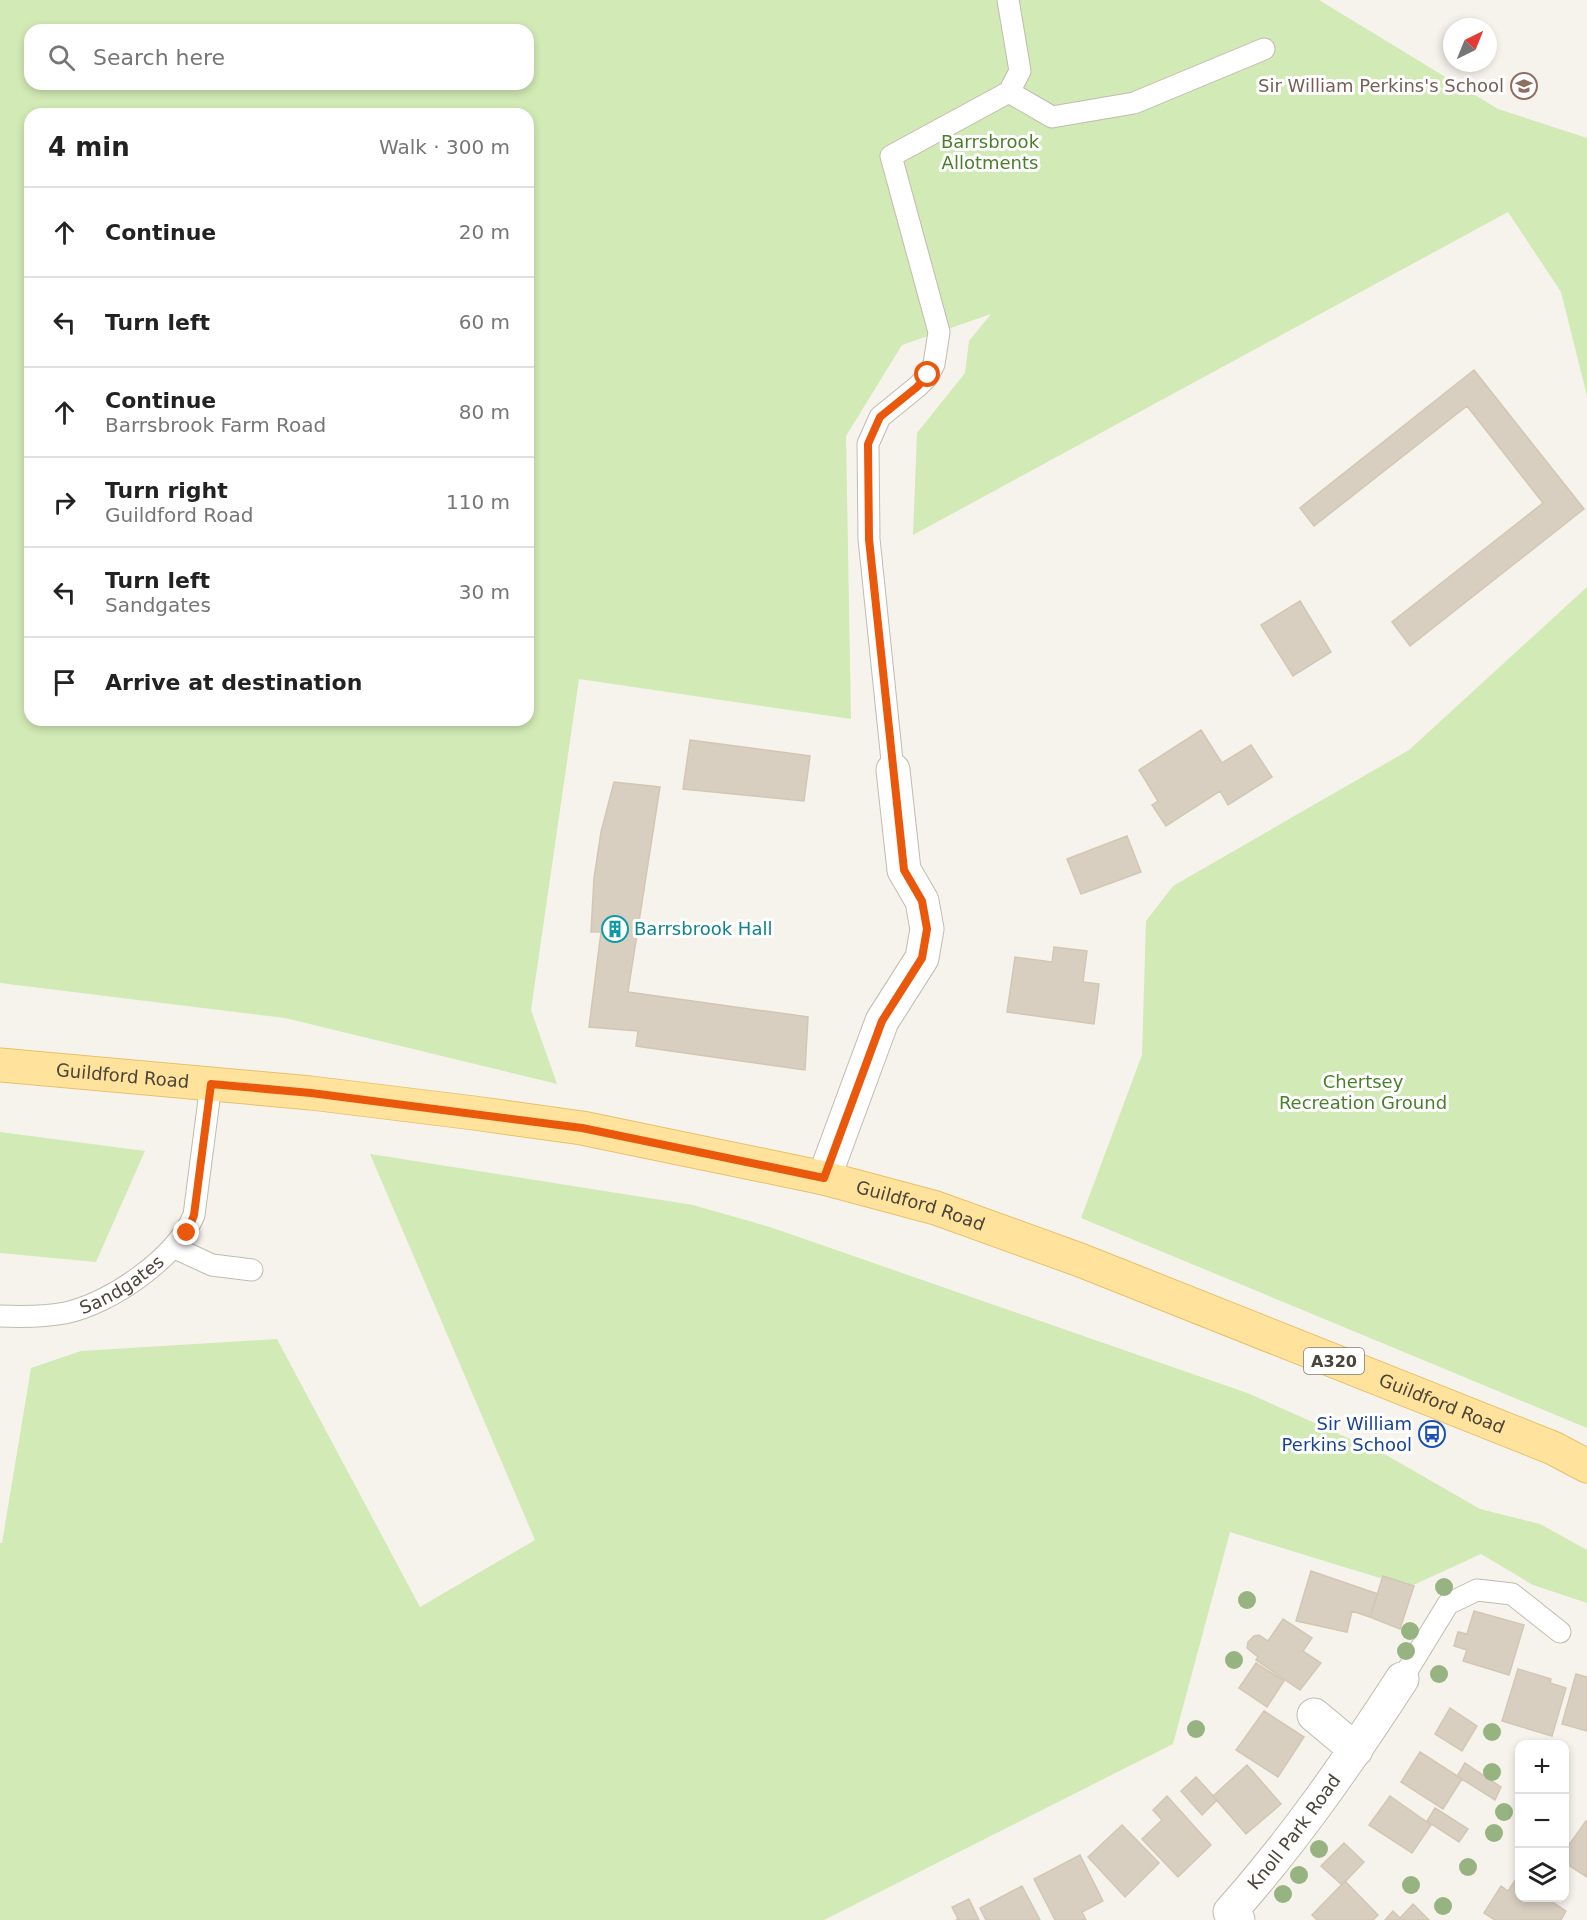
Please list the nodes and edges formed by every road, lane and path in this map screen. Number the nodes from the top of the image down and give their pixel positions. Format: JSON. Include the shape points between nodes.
{"nodes":[{"id":1,"x":1008,"y":0,"type":"edge"},
{"id":2,"x":1264,"y":49,"type":"dead end"},
{"id":3,"x":1009,"y":92,"type":"junction"},
{"id":4,"x":892,"y":770,"type":"joint"},
{"id":5,"x":0,"y":1065,"type":"edge"},
{"id":6,"x":211,"y":1084,"type":"junction"},
{"id":7,"x":824,"y":1178,"type":"junction"},
{"id":8,"x":175,"y":1248,"type":"junction"},
{"id":9,"x":252,"y":1270,"type":"dead end"},
{"id":10,"x":0,"y":1316,"type":"edge"},
{"id":11,"x":1587,"y":1466,"type":"edge"},
{"id":12,"x":1560,"y":1632,"type":"dead end"},
{"id":13,"x":1402,"y":1679,"type":"joint"},
{"id":14,"x":1314,"y":1715,"type":"dead end"},
{"id":15,"x":1356,"y":1750,"type":"junction"},
{"id":16,"x":1230,"y":1918,"type":"edge"}],
"edges":[{"from":1,"to":3,"type":"lane","via":[[1020,71]]},
{"from":2,"to":3,"type":"lane","via":[[1134,103],[1052,117]]},
{"from":3,"to":4,"type":"lane","via":[[891,156],[939,332],[934,364],[928,375],[880,417],[868,444],[869,539]]},
{"from":4,"to":7,"type":"street","via":[[904,870],[922,901],[927,929],[922,958],[882,1021]]},
{"from":5,"to":6,"type":"main road","name":"Guildford Road","number":"A320"},
{"from":6,"to":7,"type":"main road","name":"Guildford Road","number":"A320","via":[[323,1094],[582,1128]]},
{"from":6,"to":8,"type":"lane","name":"Sandgates","via":[[194,1215]]},
{"from":7,"to":11,"type":"main road","name":"Guildford Road","number":"A320","via":[[936,1208],[1080,1260],[1542,1444]]},
{"from":8,"to":9,"type":"lane","via":[[212,1265]]},
{"from":8,"to":10,"type":"lane","name":"Sandgates","via":[[156,1266],[77,1308],[26,1318]]},
{"from":12,"to":13,"type":"lane","via":[[1512,1594],[1477,1590],[1448,1604]]},
{"from":13,"to":15,"type":"street","name":"Knoll Park Road"},
{"from":14,"to":15,"type":"street"},
{"from":15,"to":16,"type":"street","name":"Knoll Park Road"}]}
